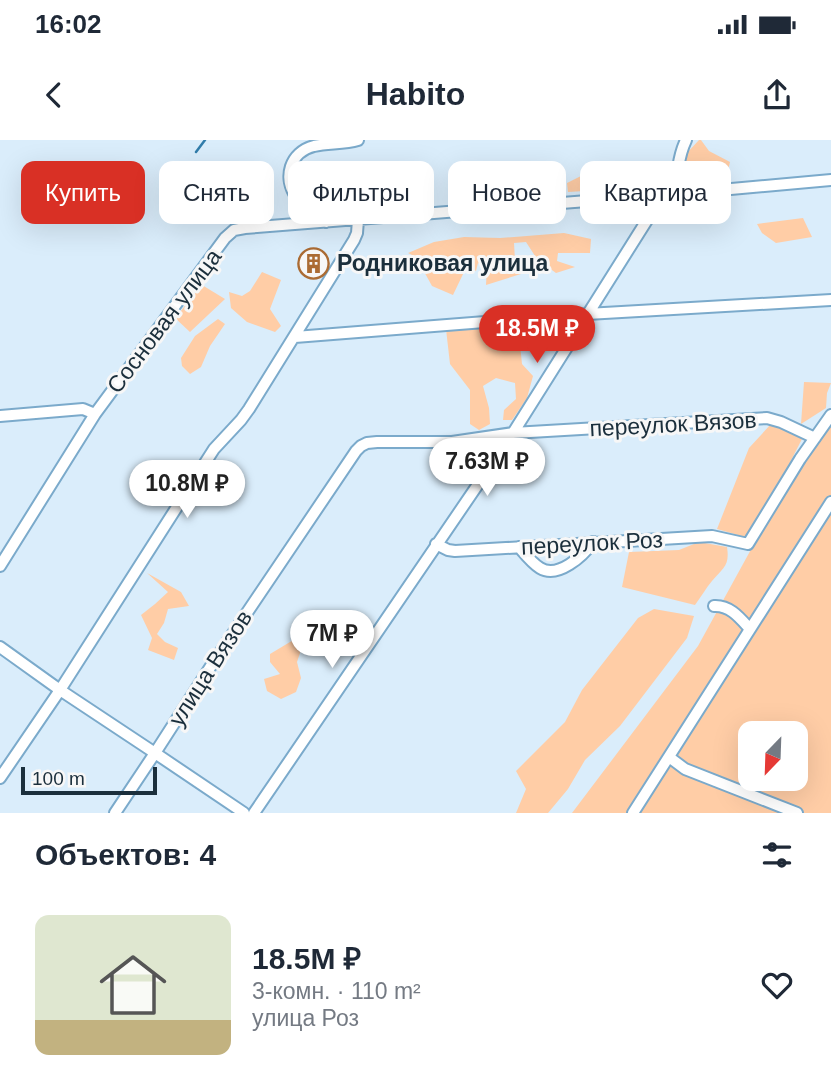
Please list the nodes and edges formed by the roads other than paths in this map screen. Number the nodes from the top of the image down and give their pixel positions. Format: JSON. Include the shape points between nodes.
{"nodes":[{"id":1,"x":358,"y":140,"type":"edge"},
{"id":2,"x":686,"y":140,"type":"edge"},
{"id":3,"x":292,"y":161,"type":"edge"},
{"id":4,"x":679,"y":161,"type":"edge"},
{"id":5,"x":831,"y":180,"type":"edge"},
{"id":6,"x":731,"y":189,"type":"edge"},
{"id":7,"x":580,"y":202,"type":"edge"},
{"id":8,"x":434,"y":214,"type":"edge"},
{"id":9,"x":299,"y":224,"type":"edge"},
{"id":10,"x":358,"y":224,"type":"edge"},
{"id":11,"x":644,"y":224,"type":"edge"},
{"id":12,"x":831,"y":300,"type":"edge"},
{"id":13,"x":587,"y":314,"type":"junction"},
{"id":14,"x":295,"y":337,"type":"junction"},
{"id":15,"x":95,"y":414,"type":"junction"},
{"id":16,"x":831,"y":415,"type":"edge"},
{"id":17,"x":0,"y":416,"type":"edge"},
{"id":18,"x":513,"y":433,"type":"junction"},
{"id":19,"x":815,"y":438,"type":"junction"},
{"id":20,"x":361,"y":446,"type":"joint"},
{"id":21,"x":831,"y":502,"type":"edge"},
{"id":22,"x":593,"y":542,"type":"junction"},
{"id":23,"x":436,"y":544,"type":"junction"},
{"id":24,"x":519,"y":547,"type":"junction"},
{"id":25,"x":0,"y":566,"type":"edge"},
{"id":26,"x":714,"y":606,"type":"dead end"},
{"id":27,"x":750,"y":629,"type":"junction"},
{"id":28,"x":0,"y":647,"type":"edge"},
{"id":29,"x":60,"y":690,"type":"junction"},
{"id":30,"x":155,"y":753,"type":"junction"},
{"id":31,"x":669,"y":757,"type":"junction"},
{"id":32,"x":0,"y":778,"type":"edge"},
{"id":33,"x":116,"y":813,"type":"edge"},
{"id":34,"x":244,"y":813,"type":"edge"},
{"id":35,"x":254,"y":813,"type":"edge"},
{"id":36,"x":633,"y":813,"type":"edge"},
{"id":37,"x":797,"y":813,"type":"edge"}],
"edges":[{"from":1,"to":3,"type":"street","via":[[313,146]]},
{"from":2,"to":4,"type":"street"},
{"from":5,"to":6,"type":"street","name":"Сосновая улица"},
{"from":7,"to":8,"type":"street","name":"Сосновая улица"},
{"from":9,"to":15,"type":"street","name":"Сосновая улица","via":[[234,230],[225,238]]},
{"from":10,"to":14,"type":"street","via":[[354,240]]},
{"from":11,"to":13,"type":"street"},
{"from":12,"to":13,"type":"street"},
{"from":13,"to":14,"type":"street"},
{"from":13,"to":18,"type":"street"},
{"from":14,"to":29,"type":"street","via":[[249,409],[214,449]]},
{"from":15,"to":17,"type":"street","via":[[83,409]]},
{"from":15,"to":25,"type":"street","name":"Сосновая улица"},
{"from":16,"to":19,"type":"street"},
{"from":18,"to":19,"type":"street","name":"переулок Вязов","via":[[766,418]]},
{"from":18,"to":20,"type":"street","name":"переулок Вязов","via":[[452,442]]},
{"from":18,"to":23,"type":"street"},
{"from":19,"to":22,"type":"street","name":"переулок Роз","via":[[748,544],[712,536]]},
{"from":20,"to":30,"type":"street","name":"улица Вязов"},
{"from":21,"to":27,"type":"street"},
{"from":22,"to":24,"type":"street","name":"переулок Роз"},
{"from":22,"to":24,"type":"street","via":[[582,555],[557,570],[541,569]]},
{"from":23,"to":24,"type":"street","name":"переулок Роз","via":[[455,551]]},
{"from":23,"to":35,"type":"street"},
{"from":26,"to":27,"type":"street","via":[[726,607]]},
{"from":27,"to":31,"type":"street"},
{"from":28,"to":29,"type":"street"},
{"from":29,"to":30,"type":"street"},
{"from":29,"to":32,"type":"street"},
{"from":30,"to":33,"type":"street","name":"улица Вязов"},
{"from":30,"to":34,"type":"street"},
{"from":31,"to":36,"type":"street"},
{"from":31,"to":37,"type":"street","via":[[685,769]]}]}
